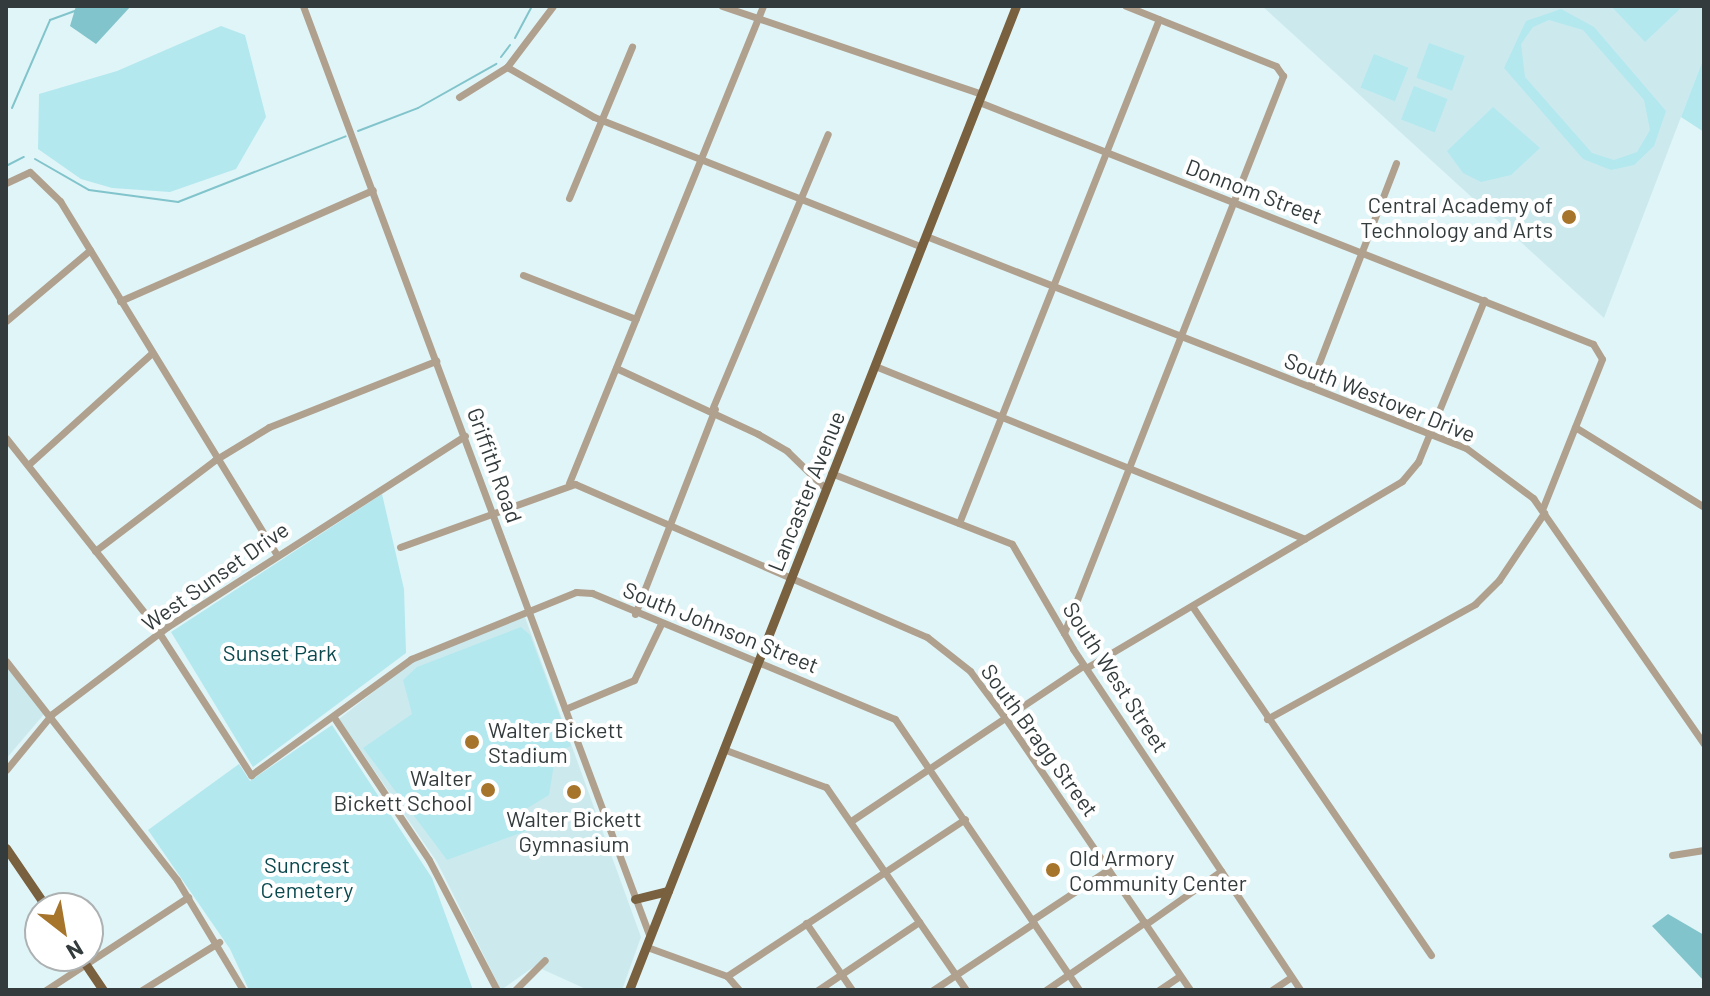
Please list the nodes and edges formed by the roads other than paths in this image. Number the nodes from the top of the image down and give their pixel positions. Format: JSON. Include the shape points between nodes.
{"nodes":[{"id":1,"x":303,"y":6,"type":"edge"},
{"id":2,"x":553,"y":6,"type":"edge"},
{"id":3,"x":722,"y":6,"type":"edge"},
{"id":4,"x":763,"y":6,"type":"edge"},
{"id":5,"x":1016,"y":6,"type":"edge"},
{"id":6,"x":1126,"y":6,"type":"edge"},
{"id":7,"x":1159,"y":19,"type":"junction"},
{"id":8,"x":757,"y":20,"type":"junction"},
{"id":9,"x":632,"y":47,"type":"dead end"},
{"id":10,"x":507,"y":67,"type":"junction"},
{"id":11,"x":459,"y":97,"type":"dead end"},
{"id":12,"x":980,"y":98,"type":"junction"},
{"id":13,"x":601,"y":120,"type":"junction"},
{"id":14,"x":828,"y":134,"type":"dead end"},
{"id":15,"x":1106,"y":152,"type":"junction"},
{"id":16,"x":702,"y":162,"type":"junction"},
{"id":17,"x":1396,"y":163,"type":"dead end"},
{"id":18,"x":6,"y":183,"type":"edge"},
{"id":19,"x":373,"y":190,"type":"junction"},
{"id":20,"x":569,"y":198,"type":"dead end"},
{"id":21,"x":800,"y":201,"type":"junction"},
{"id":22,"x":1234,"y":202,"type":"junction"},
{"id":23,"x":924,"y":241,"type":"junction"},
{"id":24,"x":90,"y":250,"type":"junction"},
{"id":25,"x":1362,"y":252,"type":"junction"},
{"id":26,"x":523,"y":275,"type":"dead end"},
{"id":27,"x":1053,"y":286,"type":"junction"},
{"id":28,"x":1484,"y":300,"type":"junction"},
{"id":29,"x":120,"y":301,"type":"junction"},
{"id":30,"x":636,"y":319,"type":"junction"},
{"id":31,"x":6,"y":321,"type":"edge"},
{"id":32,"x":1181,"y":336,"type":"junction"},
{"id":33,"x":151,"y":354,"type":"junction"},
{"id":34,"x":436,"y":361,"type":"junction"},
{"id":35,"x":875,"y":366,"type":"junction"},
{"id":36,"x":616,"y":368,"type":"junction"},
{"id":37,"x":1310,"y":386,"type":"junction"},
{"id":38,"x":714,"y":408,"type":"junction"},
{"id":39,"x":1001,"y":419,"type":"junction"},
{"id":40,"x":1575,"y":427,"type":"junction"},
{"id":41,"x":1430,"y":434,"type":"junction"},
{"id":42,"x":465,"y":436,"type":"junction"},
{"id":43,"x":6,"y":438,"type":"edge"},
{"id":44,"x":215,"y":460,"type":"junction"},
{"id":45,"x":28,"y":465,"type":"junction"},
{"id":46,"x":1129,"y":469,"type":"junction"},
{"id":47,"x":831,"y":473,"type":"junction"},
{"id":48,"x":569,"y":483,"type":"junction"},
{"id":49,"x":825,"y":488,"type":"junction"},
{"id":50,"x":1704,"y":507,"type":"edge"},
{"id":51,"x":492,"y":510,"type":"junction"},
{"id":52,"x":1543,"y":511,"type":"junction"},
{"id":53,"x":959,"y":523,"type":"junction"},
{"id":54,"x":667,"y":527,"type":"junction"},
{"id":55,"x":1305,"y":539,"type":"junction"},
{"id":56,"x":400,"y":547,"type":"dead end"},
{"id":57,"x":95,"y":551,"type":"junction"},
{"id":58,"x":276,"y":554,"type":"junction"},
{"id":59,"x":792,"y":575,"type":"junction"},
{"id":60,"x":1192,"y":606,"type":"junction"},
{"id":61,"x":529,"y":610,"type":"junction"},
{"id":62,"x":635,"y":614,"type":"junction"},
{"id":63,"x":661,"y":624,"type":"junction"},
{"id":64,"x":1064,"y":633,"type":"junction"},
{"id":65,"x":160,"y":634,"type":"junction"},
{"id":66,"x":6,"y":661,"type":"edge"},
{"id":67,"x":758,"y":661,"type":"junction"},
{"id":68,"x":1085,"y":666,"type":"junction"},
{"id":69,"x":565,"y":709,"type":"junction"},
{"id":70,"x":52,"y":714,"type":"junction"},
{"id":71,"x":335,"y":719,"type":"junction"},
{"id":72,"x":1006,"y":719,"type":"junction"},
{"id":73,"x":1267,"y":719,"type":"junction"},
{"id":74,"x":1704,"y":744,"type":"edge"},
{"id":75,"x":723,"y":749,"type":"junction"},
{"id":76,"x":932,"y":769,"type":"junction"},
{"id":77,"x":6,"y":770,"type":"edge"},
{"id":78,"x":965,"y":819,"type":"junction"},
{"id":79,"x":851,"y":821,"type":"junction"},
{"id":80,"x":6,"y":848,"type":"edge"},
{"id":81,"x":1704,"y":850,"type":"edge"},
{"id":82,"x":1672,"y":855,"type":"dead end"},
{"id":83,"x":1109,"y":869,"type":"junction"},
{"id":84,"x":1221,"y":871,"type":"junction"},
{"id":85,"x":886,"y":872,"type":"junction"},
{"id":86,"x":668,"y":891,"type":"junction"},
{"id":87,"x":36,"y":892,"type":"edge"},
{"id":88,"x":188,"y":897,"type":"junction"},
{"id":89,"x":635,"y":899,"type":"junction"},
{"id":90,"x":1033,"y":921,"type":"junction"},
{"id":91,"x":919,"y":922,"type":"junction"},
{"id":92,"x":806,"y":923,"type":"junction"},
{"id":93,"x":1145,"y":923,"type":"junction"},
{"id":94,"x":219,"y":942,"type":"junction"},
{"id":95,"x":648,"y":942,"type":"junction"},
{"id":96,"x":104,"y":947,"type":"edge"},
{"id":97,"x":1431,"y":955,"type":"dead end"},
{"id":98,"x":545,"y":960,"type":"dead end"},
{"id":99,"x":68,"y":972,"type":"edge"},
{"id":100,"x":91,"y":972,"type":"edge"},
{"id":101,"x":841,"y":974,"type":"junction"},
{"id":102,"x":956,"y":975,"type":"junction"},
{"id":103,"x":1069,"y":975,"type":"junction"},
{"id":104,"x":727,"y":976,"type":"junction"},
{"id":105,"x":1180,"y":976,"type":"junction"},
{"id":106,"x":1291,"y":977,"type":"junction"},
{"id":107,"x":46,"y":990,"type":"edge"},
{"id":108,"x":103,"y":990,"type":"edge"},
{"id":109,"x":142,"y":990,"type":"edge"},
{"id":110,"x":243,"y":990,"type":"edge"},
{"id":111,"x":497,"y":990,"type":"edge"},
{"id":112,"x":515,"y":990,"type":"edge"},
{"id":113,"x":629,"y":990,"type":"edge"},
{"id":114,"x":739,"y":990,"type":"edge"},
{"id":115,"x":818,"y":990,"type":"edge"},
{"id":116,"x":852,"y":990,"type":"edge"},
{"id":117,"x":933,"y":990,"type":"edge"},
{"id":118,"x":966,"y":990,"type":"edge"},
{"id":119,"x":1046,"y":990,"type":"edge"},
{"id":120,"x":1079,"y":990,"type":"edge"},
{"id":121,"x":1159,"y":990,"type":"edge"},
{"id":122,"x":1190,"y":990,"type":"edge"},
{"id":123,"x":1272,"y":990,"type":"edge"},
{"id":124,"x":1300,"y":990,"type":"edge"}],
"edges":[{"from":1,"to":19,"type":"street","name":"Griffith Road"},
{"from":2,"to":10,"type":"street"},
{"from":3,"to":8,"type":"street","name":"Donnom Street"},
{"from":4,"to":8,"type":"street"},
{"from":5,"to":12,"type":"main road","name":"Lancaster Avenue"},
{"from":6,"to":7,"type":"street"},
{"from":7,"to":15,"type":"street"},
{"from":7,"to":22,"type":"street","via":[[1282,72]]},
{"from":8,"to":12,"type":"street","name":"Donnom Street"},
{"from":8,"to":16,"type":"street"},
{"from":9,"to":13,"type":"street"},
{"from":10,"to":11,"type":"street"},
{"from":10,"to":13,"type":"street","name":"South Westover Drive"},
{"from":12,"to":15,"type":"street","name":"Donnom Street"},
{"from":12,"to":23,"type":"main road","name":"Lancaster Avenue"},
{"from":13,"to":16,"type":"street","name":"South Westover Drive"},
{"from":13,"to":20,"type":"street"},
{"from":14,"to":21,"type":"street"},
{"from":15,"to":22,"type":"street","name":"Donnom Street"},
{"from":15,"to":27,"type":"street"},
{"from":16,"to":21,"type":"street","name":"South Westover Drive"},
{"from":16,"to":30,"type":"street"},
{"from":17,"to":25,"type":"street"},
{"from":18,"to":24,"type":"street","via":[[25,171],[38,177]]},
{"from":19,"to":29,"type":"street"},
{"from":19,"to":34,"type":"street","name":"Griffith Road"},
{"from":21,"to":23,"type":"street","name":"South Westover Drive"},
{"from":21,"to":38,"type":"street"},
{"from":22,"to":25,"type":"street","name":"Donnom Street"},
{"from":22,"to":32,"type":"street"},
{"from":23,"to":27,"type":"street","name":"South Westover Drive"},
{"from":23,"to":35,"type":"main road","name":"Lancaster Avenue"},
{"from":24,"to":29,"type":"street"},
{"from":24,"to":31,"type":"street"},
{"from":25,"to":28,"type":"street","name":"Donnom Street"},
{"from":25,"to":37,"type":"street"},
{"from":26,"to":30,"type":"street"},
{"from":27,"to":32,"type":"street","name":"South Westover Drive"},
{"from":27,"to":39,"type":"street"},
{"from":28,"to":40,"type":"street","name":"Donnom Street","via":[[1600,349]]},
{"from":28,"to":41,"type":"street"},
{"from":29,"to":33,"type":"street"},
{"from":30,"to":36,"type":"street"},
{"from":32,"to":37,"type":"street","name":"South Westover Drive"},
{"from":32,"to":46,"type":"street"},
{"from":33,"to":44,"type":"street"},
{"from":33,"to":45,"type":"street"},
{"from":34,"to":42,"type":"street","name":"Griffith Road"},
{"from":34,"to":44,"type":"street","via":[[311,407]]},
{"from":35,"to":39,"type":"street"},
{"from":35,"to":47,"type":"main road","name":"Lancaster Avenue"},
{"from":36,"to":38,"type":"street"},
{"from":36,"to":48,"type":"street"},
{"from":37,"to":41,"type":"street","name":"South Westover Drive"},
{"from":38,"to":49,"type":"street","via":[[787,451]]},
{"from":38,"to":54,"type":"street"},
{"from":39,"to":46,"type":"street"},
{"from":39,"to":53,"type":"street"},
{"from":40,"to":50,"type":"street"},
{"from":40,"to":52,"type":"street"},
{"from":41,"to":52,"type":"street","name":"South Westover Drive","via":[[1506,475]]},
{"from":41,"to":55,"type":"street","via":[[1402,481]]},
{"from":42,"to":51,"type":"street","name":"Griffith Road"},
{"from":42,"to":58,"type":"street","name":"West Sunset Drive"},
{"from":43,"to":45,"type":"street"},
{"from":44,"to":57,"type":"street"},
{"from":44,"to":58,"type":"street"},
{"from":45,"to":57,"type":"street"},
{"from":46,"to":55,"type":"street"},
{"from":46,"to":64,"type":"street"},
{"from":47,"to":49,"type":"main road","name":"Lancaster Avenue"},
{"from":47,"to":53,"type":"street","name":"South West Street"},
{"from":48,"to":51,"type":"street"},
{"from":48,"to":54,"type":"street","name":"South Bragg Street"},
{"from":49,"to":59,"type":"main road","name":"Lancaster Avenue"},
{"from":51,"to":56,"type":"street"},
{"from":51,"to":61,"type":"street","name":"Griffith Road"},
{"from":52,"to":73,"type":"street","via":[[1499,580],[1475,604]]},
{"from":52,"to":74,"type":"street","name":"South Westover Drive"},
{"from":53,"to":64,"type":"street","name":"South West Street","via":[[1012,544]]},
{"from":54,"to":59,"type":"street","name":"South Bragg Street"},
{"from":54,"to":62,"type":"street"},
{"from":55,"to":60,"type":"street"},
{"from":57,"to":65,"type":"street"},
{"from":58,"to":65,"type":"street","name":"West Sunset Drive"},
{"from":59,"to":67,"type":"main road","name":"Lancaster Avenue"},
{"from":59,"to":72,"type":"street","name":"South Bragg Street","via":[[927,637],[970,671]]},
{"from":60,"to":68,"type":"street"},
{"from":60,"to":73,"type":"street"},
{"from":61,"to":62,"type":"street","name":"South Johnson Street","via":[[584,592]]},
{"from":61,"to":69,"type":"street","name":"Griffith Road"},
{"from":61,"to":71,"type":"street","name":"South Johnson Street","via":[[411,659]]},
{"from":62,"to":63,"type":"street","name":"South Johnson Street"},
{"from":63,"to":67,"type":"street","name":"South Johnson Street"},
{"from":63,"to":69,"type":"street","via":[[634,680]]},
{"from":64,"to":68,"type":"street","name":"South West Street"},
{"from":65,"to":70,"type":"street","name":"West Sunset Drive"},
{"from":65,"to":71,"type":"street","name":"South Johnson Street","via":[[251,775]]},
{"from":66,"to":70,"type":"street"},
{"from":67,"to":75,"type":"main road","name":"Lancaster Avenue"},
{"from":67,"to":76,"type":"street","name":"South Johnson Street","via":[[895,719]]},
{"from":68,"to":72,"type":"street"},
{"from":68,"to":84,"type":"street","name":"South West Street"},
{"from":69,"to":89,"type":"street","name":"Griffith Road"},
{"from":70,"to":77,"type":"street","name":"West Sunset Drive"},
{"from":70,"to":88,"type":"street"},
{"from":71,"to":111,"type":"street","via":[[429,860]]},
{"from":72,"to":76,"type":"street"},
{"from":72,"to":83,"type":"street","name":"South Bragg Street"},
{"from":73,"to":97,"type":"street"},
{"from":75,"to":79,"type":"street","via":[[826,787]]},
{"from":75,"to":86,"type":"main road","name":"Lancaster Avenue"},
{"from":76,"to":78,"type":"street","name":"South Johnson Street"},
{"from":76,"to":79,"type":"street"},
{"from":78,"to":85,"type":"street"},
{"from":78,"to":90,"type":"street","name":"South Johnson Street"},
{"from":79,"to":85,"type":"street"},
{"from":80,"to":87,"type":"main road"},
{"from":81,"to":82,"type":"street"},
{"from":83,"to":90,"type":"street"},
{"from":83,"to":93,"type":"street","name":"South Bragg Street"},
{"from":84,"to":93,"type":"street"},
{"from":84,"to":106,"type":"street","name":"South West Street"},
{"from":85,"to":91,"type":"street"},
{"from":85,"to":92,"type":"street"},
{"from":86,"to":89,"type":"main road"},
{"from":86,"to":95,"type":"main road","name":"Lancaster Avenue"},
{"from":88,"to":94,"type":"street"},
{"from":88,"to":96,"type":"street"},
{"from":89,"to":95,"type":"street","name":"Griffith Road"},
{"from":90,"to":102,"type":"street"},
{"from":90,"to":103,"type":"street","name":"South Johnson Street"},
{"from":91,"to":101,"type":"street"},
{"from":91,"to":102,"type":"street"},
{"from":92,"to":101,"type":"street"},
{"from":92,"to":104,"type":"street"},
{"from":93,"to":103,"type":"street"},
{"from":93,"to":105,"type":"street","name":"South Bragg Street"},
{"from":94,"to":109,"type":"street"},
{"from":94,"to":110,"type":"street"},
{"from":95,"to":104,"type":"street"},
{"from":95,"to":113,"type":"main road","name":"Lancaster Avenue"},
{"from":98,"to":112,"type":"street"},
{"from":99,"to":107,"type":"street"},
{"from":100,"to":108,"type":"main road"},
{"from":101,"to":115,"type":"street"},
{"from":101,"to":116,"type":"street"},
{"from":102,"to":117,"type":"street"},
{"from":102,"to":118,"type":"street"},
{"from":103,"to":119,"type":"street"},
{"from":103,"to":120,"type":"street","name":"South Johnson Street"},
{"from":104,"to":114,"type":"street"},
{"from":105,"to":121,"type":"street"},
{"from":105,"to":122,"type":"street","name":"South Bragg Street"},
{"from":106,"to":123,"type":"street"},
{"from":106,"to":124,"type":"street","name":"South West Street"}]}
